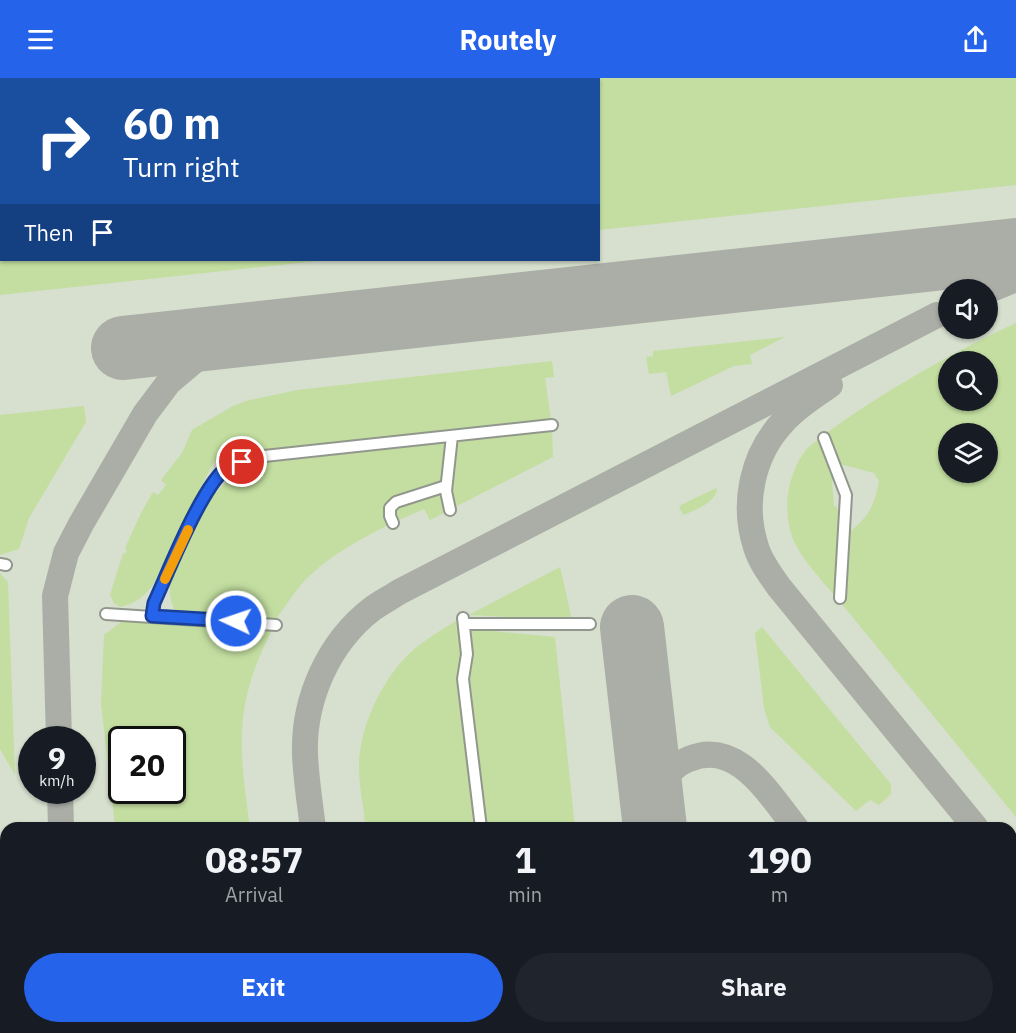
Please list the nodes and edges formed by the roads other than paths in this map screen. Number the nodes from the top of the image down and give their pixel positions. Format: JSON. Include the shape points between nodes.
{"nodes":[{"id":1,"x":552,"y":425,"type":"dead end"},
{"id":2,"x":452,"y":436,"type":"junction"},
{"id":3,"x":824,"y":438,"type":"dead end"},
{"id":4,"x":446,"y":486,"type":"junction"},
{"id":5,"x":450,"y":510,"type":"dead end"},
{"id":6,"x":393,"y":523,"type":"dead end"},
{"id":7,"x":840,"y":598,"type":"dead end"},
{"id":8,"x":106,"y":614,"type":"dead end"},
{"id":9,"x":152,"y":616,"type":"junction"},
{"id":10,"x":591,"y":624,"type":"dead end"},
{"id":11,"x":276,"y":625,"type":"dead end"},
{"id":12,"x":480,"y":822,"type":"edge"}],
"edges":[{"from":1,"to":2,"type":"lane"},
{"from":2,"to":4,"type":"lane"},
{"from":2,"to":9,"type":"lane","via":[[255,457],[229,466],[212,484],[195,514],[154,603]]},
{"from":3,"to":7,"type":"lane","via":[[846,495]]},
{"from":4,"to":5,"type":"lane"},
{"from":4,"to":6,"type":"lane","via":[[396,502],[390,508]]},
{"from":8,"to":9,"type":"lane"},
{"from":9,"to":11,"type":"lane"},
{"from":10,"to":12,"type":"lane","via":[[464,621],[467,654],[463,679]]}]}
